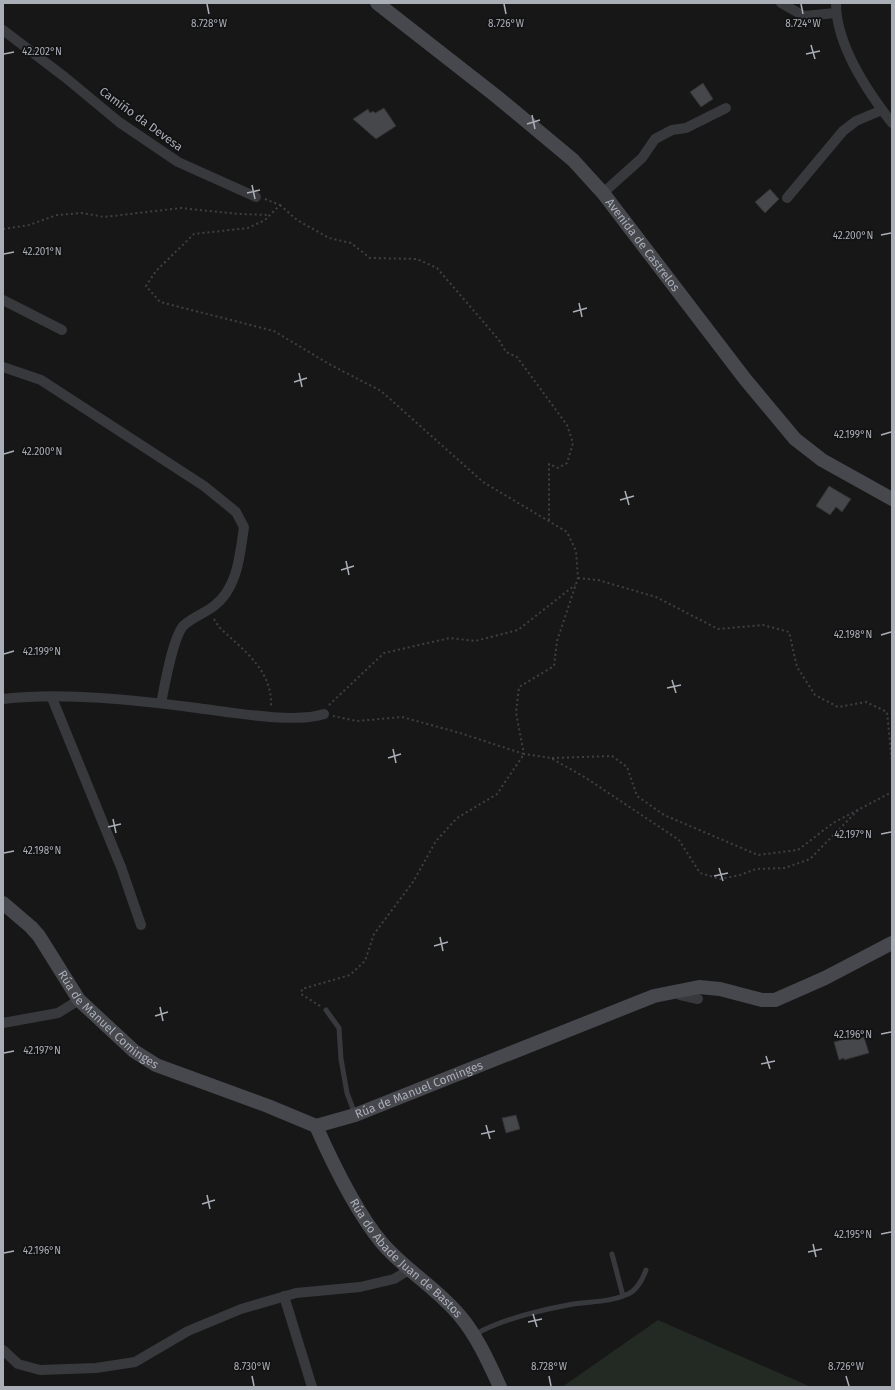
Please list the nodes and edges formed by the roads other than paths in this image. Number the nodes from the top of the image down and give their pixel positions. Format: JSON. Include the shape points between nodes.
{"nodes":[{"id":1,"x":377,"y":3,"type":"edge"},
{"id":2,"x":781,"y":3,"type":"edge"},
{"id":3,"x":836,"y":8,"type":"edge"},
{"id":4,"x":3,"y":30,"type":"edge"},
{"id":5,"x":726,"y":108,"type":"dead end"},
{"id":6,"x":882,"y":110,"type":"junction"},
{"id":7,"x":892,"y":123,"type":"edge"},
{"id":8,"x":603,"y":193,"type":"junction"},
{"id":9,"x":256,"y":196,"type":"road end"},
{"id":10,"x":787,"y":198,"type":"dead end"},
{"id":11,"x":3,"y":300,"type":"edge"},
{"id":12,"x":62,"y":330,"type":"dead end"},
{"id":13,"x":3,"y":367,"type":"edge"},
{"id":14,"x":892,"y":499,"type":"edge"},
{"id":15,"x":52,"y":698,"type":"junction"},
{"id":16,"x":3,"y":699,"type":"edge"},
{"id":17,"x":161,"y":703,"type":"junction"},
{"id":18,"x":324,"y":714,"type":"road end"},
{"id":19,"x":3,"y":903,"type":"edge"},
{"id":20,"x":141,"y":925,"type":"dead end"},
{"id":21,"x":892,"y":943,"type":"edge"},
{"id":22,"x":678,"y":990,"type":"junction"},
{"id":23,"x":698,"y":999,"type":"dead end"},
{"id":24,"x":79,"y":1000,"type":"junction"},
{"id":25,"x":326,"y":1010,"type":"road end"},
{"id":26,"x":3,"y":1023,"type":"edge"},
{"id":27,"x":355,"y":1115,"type":"junction"},
{"id":28,"x":316,"y":1126,"type":"junction"},
{"id":29,"x":612,"y":1254,"type":"dead end"},
{"id":30,"x":409,"y":1270,"type":"junction"},
{"id":31,"x":646,"y":1270,"type":"dead end"},
{"id":32,"x":284,"y":1296,"type":"junction"},
{"id":33,"x":623,"y":1296,"type":"junction"},
{"id":34,"x":473,"y":1336,"type":"junction"},
{"id":35,"x":3,"y":1350,"type":"edge"},
{"id":36,"x":312,"y":1387,"type":"edge"},
{"id":37,"x":500,"y":1387,"type":"edge"}],
"edges":[{"from":1,"to":8,"type":"street","name":"Avenida de Castrelos","via":[[553,142]]},
{"from":2,"to":3,"type":"street","via":[[804,16]]},
{"from":3,"to":6,"type":"street","via":[[838,27],[848,52]]},
{"from":4,"to":9,"type":"street","name":"Camiño da Devesa","via":[[119,122],[178,162]]},
{"from":5,"to":8,"type":"street","via":[[686,128],[672,130],[655,139],[642,158]]},
{"from":6,"to":7,"type":"street"},
{"from":6,"to":10,"type":"street","via":[[856,121],[843,131]]},
{"from":8,"to":14,"type":"street","name":"Avenida de Castrelos","via":[[745,379],[795,439],[822,460]]},
{"from":11,"to":12,"type":"street"},
{"from":13,"to":17,"type":"street","via":[[41,380],[204,486],[236,512],[244,527],[237,570],[228,589],[216,605],[183,626],[175,646]]},
{"from":15,"to":16,"type":"street"},
{"from":15,"to":17,"type":"street"},
{"from":15,"to":20,"type":"street","via":[[121,867]]},
{"from":17,"to":18,"type":"street","via":[[271,716],[313,718]]},
{"from":19,"to":24,"type":"street","name":"Rúa de Manuel Cominges","via":[[39,936]]},
{"from":21,"to":22,"type":"street","name":"Rúa de Manuel Cominges","via":[[825,978],[775,1000],[762,1000],[720,989],[699,987]]},
{"from":22,"to":23,"type":"street","via":[[680,995]]},
{"from":22,"to":27,"type":"street","name":"Rúa de Manuel Cominges","via":[[654,996]]},
{"from":24,"to":26,"type":"street","via":[[58,1013]]},
{"from":24,"to":28,"type":"street","name":"Rúa de Manuel Cominges","via":[[134,1051],[156,1065]]},
{"from":25,"to":27,"type":"lane","via":[[339,1028],[347,1093]]},
{"from":27,"to":28,"type":"street","name":"Rúa de Manuel Cominges"},
{"from":28,"to":30,"type":"street","name":"Rúa do Abade Juan de Bastos","via":[[360,1210],[382,1243]]},
{"from":29,"to":33,"type":"lane"},
{"from":30,"to":32,"type":"street","via":[[394,1279],[360,1287]]},
{"from":30,"to":34,"type":"street","name":"Rúa do Abade Juan de Bastos","via":[[447,1302]]},
{"from":31,"to":33,"type":"lane","via":[[642,1280],[630,1293]]},
{"from":32,"to":35,"type":"street","via":[[241,1309],[188,1332],[135,1362],[96,1368],[40,1370],[18,1364]]},
{"from":32,"to":36,"type":"street"},
{"from":33,"to":34,"type":"lane","via":[[538,1312],[490,1326]]},
{"from":34,"to":37,"type":"street","name":"Rúa do Abade Juan de Bastos"}]}
